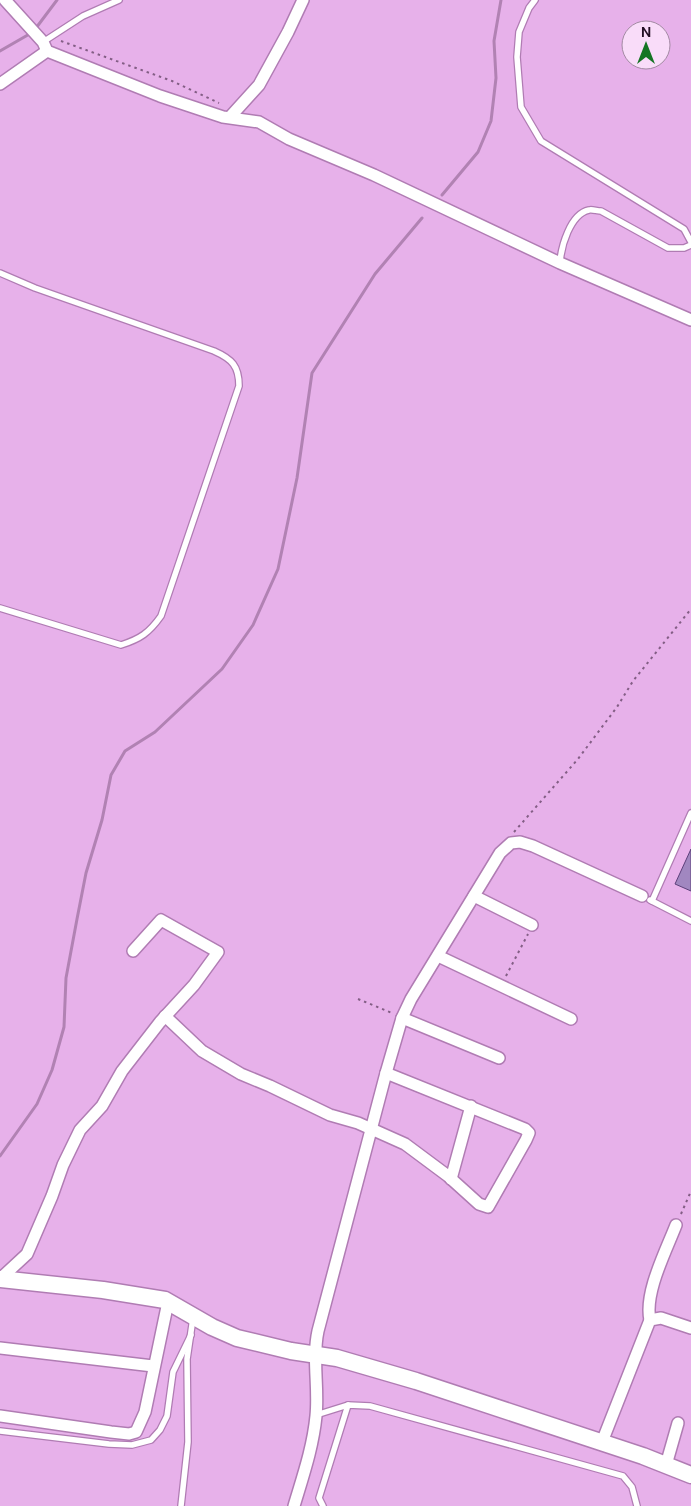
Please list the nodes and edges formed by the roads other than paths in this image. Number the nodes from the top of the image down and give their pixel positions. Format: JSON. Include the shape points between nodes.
{"nodes":[{"id":1,"x":5,"y":0,"type":"edge"},
{"id":2,"x":119,"y":0,"type":"edge"},
{"id":3,"x":302,"y":0,"type":"edge"},
{"id":4,"x":535,"y":0,"type":"edge"},
{"id":5,"x":46,"y":44,"type":"junction"},
{"id":6,"x":0,"y":84,"type":"edge"},
{"id":7,"x":233,"y":113,"type":"junction"},
{"id":8,"x":691,"y":243,"type":"edge"},
{"id":9,"x":560,"y":263,"type":"junction"},
{"id":10,"x":0,"y":274,"type":"edge"},
{"id":11,"x":691,"y":320,"type":"edge"},
{"id":12,"x":0,"y":608,"type":"edge"},
{"id":13,"x":691,"y":813,"type":"edge"},
{"id":14,"x":474,"y":896,"type":"junction"},
{"id":15,"x":647,"y":898,"type":"junction"},
{"id":16,"x":691,"y":921,"type":"edge"},
{"id":17,"x":532,"y":925,"type":"road end"},
{"id":18,"x":133,"y":951,"type":"dead end"},
{"id":19,"x":438,"y":956,"type":"junction"},
{"id":20,"x":165,"y":1016,"type":"junction"},
{"id":21,"x":402,"y":1018,"type":"junction"},
{"id":22,"x":571,"y":1019,"type":"dead end"},
{"id":23,"x":500,"y":1058,"type":"dead end"},
{"id":24,"x":386,"y":1072,"type":"junction"},
{"id":25,"x":471,"y":1106,"type":"junction"},
{"id":26,"x":372,"y":1129,"type":"junction"},
{"id":27,"x":390,"y":1136,"type":"junction"},
{"id":28,"x":367,"y":1146,"type":"junction"},
{"id":29,"x":451,"y":1179,"type":"junction"},
{"id":30,"x":676,"y":1225,"type":"road end"},
{"id":31,"x":0,"y":1279,"type":"edge"},
{"id":32,"x":168,"y":1302,"type":"junction"},
{"id":33,"x":194,"y":1316,"type":"junction"},
{"id":34,"x":650,"y":1320,"type":"junction"},
{"id":35,"x":691,"y":1328,"type":"edge"},
{"id":36,"x":191,"y":1335,"type":"junction"},
{"id":37,"x":0,"y":1348,"type":"edge"},
{"id":38,"x":317,"y":1355,"type":"junction"},
{"id":39,"x":153,"y":1366,"type":"junction"},
{"id":40,"x":348,"y":1405,"type":"junction"},
{"id":41,"x":316,"y":1415,"type":"junction"},
{"id":42,"x":0,"y":1416,"type":"edge"},
{"id":43,"x":678,"y":1423,"type":"dead end"},
{"id":44,"x":0,"y":1432,"type":"edge"},
{"id":45,"x":602,"y":1442,"type":"junction"},
{"id":46,"x":666,"y":1465,"type":"junction"},
{"id":47,"x":691,"y":1475,"type":"edge"},
{"id":48,"x":181,"y":1506,"type":"edge"},
{"id":49,"x":294,"y":1506,"type":"edge"},
{"id":50,"x":323,"y":1506,"type":"edge"},
{"id":51,"x":637,"y":1506,"type":"edge"}],
"edges":[{"from":1,"to":5,"type":"street"},
{"from":2,"to":5,"type":"lane","via":[[83,16]]},
{"from":3,"to":7,"type":"street","via":[[259,85]]},
{"from":4,"to":8,"type":"lane","via":[[519,32],[517,57],[521,107],[540,141],[684,228]]},
{"from":5,"to":6,"type":"street"},
{"from":5,"to":7,"type":"street","via":[[160,96],[223,117]]},
{"from":7,"to":9,"type":"street","via":[[259,122],[289,139],[374,175]]},
{"from":8,"to":9,"type":"lane","via":[[684,248],[668,248],[601,211],[589,210],[580,214],[566,236],[560,250]]},
{"from":9,"to":11,"type":"street"},
{"from":10,"to":12,"type":"lane","via":[[214,351],[228,358],[239,374],[239,386],[161,616],[151,631],[120,645]]},
{"from":13,"to":15,"type":"lane"},
{"from":14,"to":15,"type":"street","via":[[500,853],[511,843],[533,846]]},
{"from":14,"to":17,"type":"street"},
{"from":14,"to":19,"type":"street"},
{"from":15,"to":16,"type":"lane"},
{"from":18,"to":20,"type":"street","via":[[161,920],[218,952],[194,985]]},
{"from":19,"to":21,"type":"street"},
{"from":19,"to":22,"type":"street"},
{"from":20,"to":26,"type":"street","via":[[202,1051],[232,1069],[330,1116]]},
{"from":20,"to":31,"type":"street","via":[[122,1071],[102,1106],[80,1130],[27,1254]]},
{"from":21,"to":23,"type":"street"},
{"from":21,"to":24,"type":"street"},
{"from":24,"to":25,"type":"street"},
{"from":24,"to":26,"type":"street"},
{"from":25,"to":29,"type":"street"},
{"from":25,"to":29,"type":"street","via":[[529,1133],[488,1207],[479,1204]]},
{"from":26,"to":27,"type":"street"},
{"from":26,"to":28,"type":"street"},
{"from":27,"to":28,"type":"street"},
{"from":27,"to":29,"type":"street"},
{"from":28,"to":38,"type":"street","via":[[318,1331]]},
{"from":30,"to":34,"type":"street","via":[[651,1292],[648,1305]]},
{"from":31,"to":32,"type":"street","via":[[121,1292]]},
{"from":32,"to":33,"type":"street"},
{"from":32,"to":39,"type":"street"},
{"from":33,"to":36,"type":"lane"},
{"from":33,"to":38,"type":"street","via":[[237,1338]]},
{"from":34,"to":35,"type":"street","via":[[661,1318]]},
{"from":34,"to":45,"type":"street"},
{"from":36,"to":44,"type":"lane","via":[[173,1372],[167,1416],[151,1440],[132,1445],[109,1444]]},
{"from":36,"to":48,"type":"lane","via":[[187,1359],[188,1442]]},
{"from":37,"to":39,"type":"street"},
{"from":38,"to":41,"type":"street"},
{"from":38,"to":45,"type":"street","via":[[416,1381]]},
{"from":39,"to":42,"type":"street","via":[[145,1412],[136,1432],[111,1432]]},
{"from":40,"to":41,"type":"lane"},
{"from":40,"to":50,"type":"lane","via":[[319,1498]]},
{"from":40,"to":51,"type":"lane","via":[[370,1406],[623,1476],[632,1487]]},
{"from":41,"to":49,"type":"street","via":[[314,1437]]},
{"from":43,"to":46,"type":"street"},
{"from":45,"to":46,"type":"street"},
{"from":46,"to":47,"type":"street"}]}
